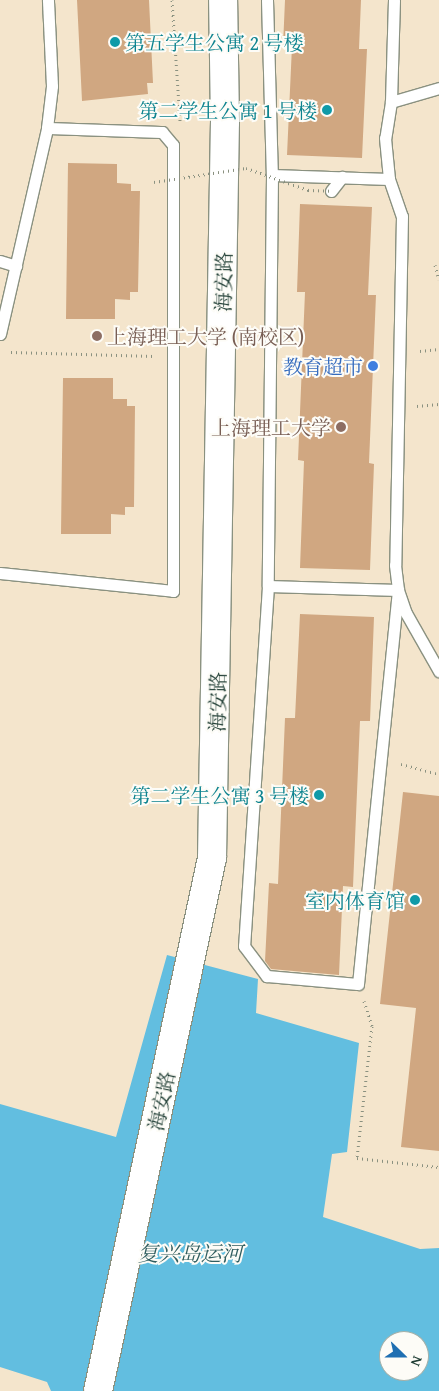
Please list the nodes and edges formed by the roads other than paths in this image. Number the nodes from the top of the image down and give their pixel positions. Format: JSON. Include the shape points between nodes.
{"nodes":[{"id":1,"x":48,"y":0,"type":"edge"},
{"id":2,"x":223,"y":0,"type":"edge"},
{"id":3,"x":267,"y":0,"type":"edge"},
{"id":4,"x":394,"y":0,"type":"edge"},
{"id":5,"x":439,"y":88,"type":"edge"},
{"id":6,"x":391,"y":102,"type":"junction"},
{"id":7,"x":47,"y":128,"type":"junction"},
{"id":8,"x":272,"y":175,"type":"junction"},
{"id":9,"x":342,"y":178,"type":"junction"},
{"id":10,"x":389,"y":179,"type":"junction"},
{"id":11,"x":331,"y":191,"type":"road end"},
{"id":12,"x":0,"y":261,"type":"edge"},
{"id":13,"x":16,"y":266,"type":"junction"},
{"id":14,"x":0,"y":334,"type":"edge"},
{"id":15,"x":0,"y":573,"type":"edge"},
{"id":16,"x":268,"y":586,"type":"junction"},
{"id":17,"x":398,"y":590,"type":"junction"},
{"id":18,"x":439,"y":671,"type":"edge"},
{"id":19,"x":98,"y":1391,"type":"edge"}],
"edges":[{"from":1,"to":7,"type":"lane","via":[[52,86]]},
{"from":2,"to":19,"type":"street","name":"海安路","via":[[225,122],[212,858]]},
{"from":3,"to":8,"type":"lane"},
{"from":4,"to":6,"type":"lane"},
{"from":5,"to":6,"type":"lane"},
{"from":6,"to":10,"type":"lane","via":[[385,138]]},
{"from":7,"to":13,"type":"lane"},
{"from":7,"to":15,"type":"lane","via":[[162,132],[174,145],[173,591]]},
{"from":8,"to":9,"type":"lane"},
{"from":8,"to":16,"type":"lane"},
{"from":9,"to":10,"type":"lane"},
{"from":9,"to":11,"type":"lane"},
{"from":10,"to":17,"type":"lane","via":[[402,216],[394,529]]},
{"from":12,"to":13,"type":"lane"},
{"from":13,"to":14,"type":"lane"},
{"from":16,"to":17,"type":"lane"},
{"from":16,"to":17,"type":"lane","via":[[244,946],[267,976],[358,984]]},
{"from":17,"to":18,"type":"lane","via":[[406,612]]}]}
